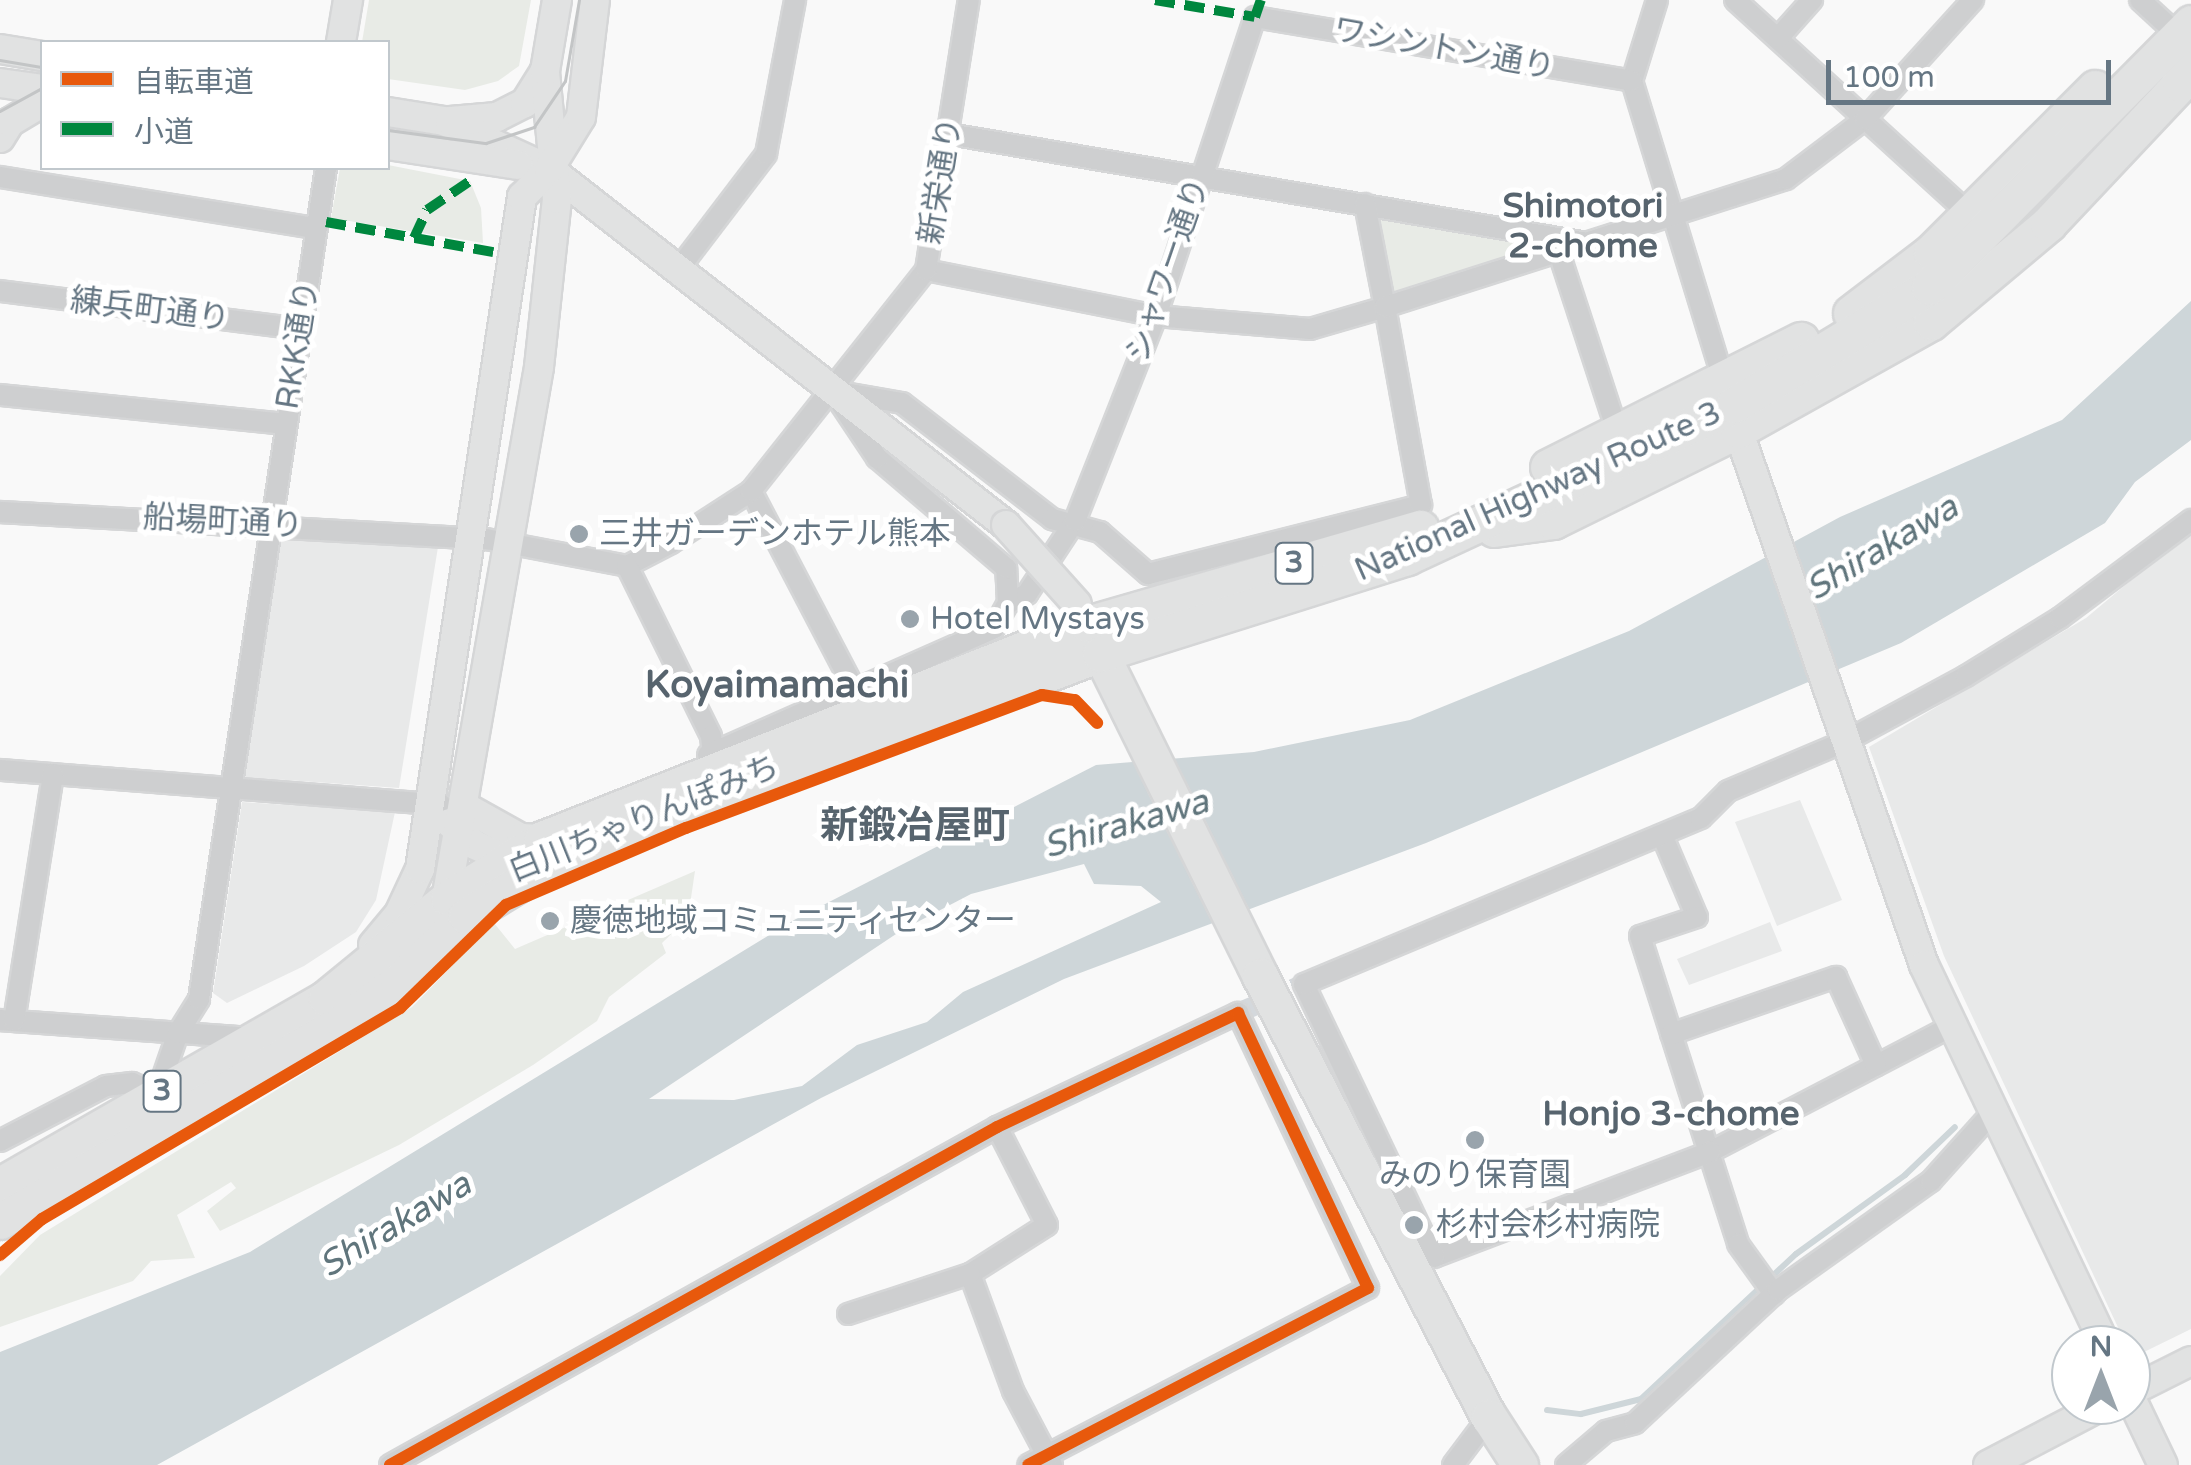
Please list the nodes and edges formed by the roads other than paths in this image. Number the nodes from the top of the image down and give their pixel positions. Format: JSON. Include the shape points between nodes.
{"nodes":[{"id":1,"x":557,"y":0,"type":"edge"},
{"id":2,"x":595,"y":0,"type":"edge"},
{"id":3,"x":795,"y":0,"type":"edge"},
{"id":4,"x":969,"y":0,"type":"edge"},
{"id":5,"x":1657,"y":0,"type":"edge"},
{"id":6,"x":1736,"y":0,"type":"edge"},
{"id":7,"x":1812,"y":0,"type":"edge"},
{"id":8,"x":1973,"y":0,"type":"edge"},
{"id":9,"x":344,"y":1,"type":"edge"},
{"id":10,"x":1255,"y":17,"type":"joint"},
{"id":11,"x":2175,"y":19,"type":"edge"},
{"id":12,"x":1778,"y":37,"type":"junction"},
{"id":13,"x":341,"y":40,"type":"edge"},
{"id":14,"x":0,"y":49,"type":"edge"},
{"id":15,"x":40,"y":56,"type":"edge"},
{"id":16,"x":546,"y":72,"type":"junction"},
{"id":17,"x":1632,"y":81,"type":"junction"},
{"id":18,"x":0,"y":83,"type":"edge"},
{"id":19,"x":40,"y":89,"type":"edge"},
{"id":20,"x":40,"y":104,"type":"edge"},
{"id":21,"x":390,"y":112,"type":"edge"},
{"id":22,"x":1865,"y":119,"type":"junction"},
{"id":23,"x":444,"y":121,"type":"junction"},
{"id":24,"x":949,"y":134,"type":"junction"},
{"id":25,"x":0,"y":138,"type":"edge"},
{"id":26,"x":390,"y":145,"type":"edge"},
{"id":27,"x":550,"y":169,"type":"junction"},
{"id":28,"x":326,"y":170,"type":"edge"},
{"id":29,"x":1200,"y":176,"type":"junction"},
{"id":30,"x":0,"y":177,"type":"edge"},
{"id":31,"x":1365,"y":204,"type":"junction"},
{"id":32,"x":1672,"y":214,"type":"junction"},
{"id":33,"x":1968,"y":214,"type":"junction"},
{"id":34,"x":316,"y":228,"type":"junction"},
{"id":35,"x":1588,"y":244,"type":"junction"},
{"id":36,"x":1559,"y":254,"type":"junction"},
{"id":37,"x":926,"y":270,"type":"junction"},
{"id":38,"x":678,"y":271,"type":"junction"},
{"id":39,"x":0,"y":292,"type":"edge"},
{"id":40,"x":1385,"y":307,"type":"junction"},
{"id":41,"x":1156,"y":316,"type":"junction"},
{"id":42,"x":301,"y":328,"type":"junction"},
{"id":43,"x":832,"y":390,"type":"junction"},
{"id":44,"x":0,"y":395,"type":"edge"},
{"id":45,"x":1732,"y":406,"type":"junction"},
{"id":46,"x":286,"y":424,"type":"junction"},
{"id":47,"x":1618,"y":432,"type":"junction"},
{"id":48,"x":751,"y":492,"type":"junction"},
{"id":49,"x":0,"y":512,"type":"edge"},
{"id":50,"x":2191,"y":520,"type":"edge"},
{"id":51,"x":1075,"y":521,"type":"junction"},
{"id":52,"x":269,"y":523,"type":"junction"},
{"id":53,"x":458,"y":537,"type":"junction"},
{"id":54,"x":505,"y":542,"type":"junction"},
{"id":55,"x":626,"y":566,"type":"junction"},
{"id":56,"x":1008,"y":603,"type":"junction"},
{"id":57,"x":1088,"y":627,"type":"junction"},
{"id":58,"x":856,"y":692,"type":"junction"},
{"id":59,"x":1846,"y":741,"type":"junction"},
{"id":60,"x":713,"y":764,"type":"junction"},
{"id":61,"x":0,"y":770,"type":"edge"},
{"id":62,"x":53,"y":774,"type":"junction"},
{"id":63,"x":230,"y":788,"type":"junction"},
{"id":64,"x":431,"y":803,"type":"junction"},
{"id":65,"x":464,"y":821,"type":"junction"},
{"id":66,"x":1662,"y":835,"type":"junction"},
{"id":67,"x":550,"y":849,"type":"junction"},
{"id":68,"x":508,"y":860,"type":"junction"},
{"id":69,"x":448,"y":898,"type":"junction"},
{"id":70,"x":436,"y":941,"type":"junction"},
{"id":71,"x":326,"y":998,"type":"junction"},
{"id":72,"x":7,"y":1021,"type":"edge"},
{"id":73,"x":1950,"y":1027,"type":"junction"},
{"id":74,"x":178,"y":1033,"type":"junction"},
{"id":75,"x":1671,"y":1034,"type":"junction"},
{"id":76,"x":254,"y":1038,"type":"junction"},
{"id":77,"x":1876,"y":1065,"type":"junction"},
{"id":78,"x":157,"y":1094,"type":"junction"},
{"id":79,"x":1992,"y":1113,"type":"junction"},
{"id":80,"x":996,"y":1128,"type":"junction"},
{"id":81,"x":0,"y":1141,"type":"edge"},
{"id":82,"x":1710,"y":1152,"type":"junction"},
{"id":83,"x":0,"y":1185,"type":"edge"},
{"id":84,"x":0,"y":1221,"type":"edge"},
{"id":85,"x":970,"y":1274,"type":"junction"},
{"id":86,"x":1774,"y":1294,"type":"junction"},
{"id":87,"x":848,"y":1314,"type":"dead end"},
{"id":88,"x":2095,"y":1325,"type":"edge"},
{"id":89,"x":2191,"y":1361,"type":"edge"},
{"id":90,"x":2151,"y":1383,"type":"edge"},
{"id":91,"x":1489,"y":1417,"type":"junction"},
{"id":92,"x":2065,"y":1425,"type":"edge"},
{"id":93,"x":2145,"y":1425,"type":"edge"},
{"id":94,"x":1042,"y":1462,"type":"edge"},
{"id":95,"x":390,"y":1465,"type":"edge"},
{"id":96,"x":1453,"y":1465,"type":"edge"},
{"id":97,"x":1520,"y":1465,"type":"edge"},
{"id":98,"x":1566,"y":1465,"type":"edge"},
{"id":99,"x":1988,"y":1465,"type":"edge"},
{"id":100,"x":2163,"y":1465,"type":"edge"}],
"edges":[{"from":1,"to":16,"type":"street"},
{"from":2,"to":27,"type":"street","via":[[581,117]]},
{"from":3,"to":38,"type":"street","via":[[766,154]]},
{"from":4,"to":24,"type":"street","name":"新栄通り"},
{"from":5,"to":17,"type":"street"},
{"from":6,"to":12,"type":"street"},
{"from":7,"to":12,"type":"street"},
{"from":8,"to":22,"type":"street"},
{"from":9,"to":13,"type":"street"},
{"from":10,"to":17,"type":"street","name":"ワシントン通り"},
{"from":10,"to":29,"type":"street","name":"シャワー通り"},
{"from":11,"to":33,"type":"highway","name":"National Highway Route 3","number":"3"},
{"from":11,"to":45,"type":"highway","name":"National Highway Route 3","number":"3","via":[[1928,287]]},
{"from":12,"to":22,"type":"street"},
{"from":14,"to":15,"type":"street"},
{"from":16,"to":23,"type":"street","via":[[524,103],[497,117]]},
{"from":16,"to":27,"type":"street"},
{"from":17,"to":32,"type":"street"},
{"from":18,"to":19,"type":"street"},
{"from":20,"to":25,"type":"street","via":[[10,122]]},
{"from":21,"to":23,"type":"street"},
{"from":22,"to":32,"type":"street","via":[[1786,178]]},
{"from":22,"to":33,"type":"street"},
{"from":23,"to":27,"type":"street"},
{"from":24,"to":29,"type":"street"},
{"from":24,"to":37,"type":"street","name":"新栄通り"},
{"from":26,"to":27,"type":"street"},
{"from":27,"to":38,"type":"street"},
{"from":27,"to":53,"type":"street","via":[[522,197]]},
{"from":27,"to":54,"type":"street","via":[[557,199],[539,366]]},
{"from":28,"to":34,"type":"street","name":"RKK通り"},
{"from":29,"to":31,"type":"street"},
{"from":29,"to":41,"type":"street","name":"シャワー通り"},
{"from":30,"to":34,"type":"street"},
{"from":31,"to":35,"type":"street"},
{"from":31,"to":40,"type":"street"},
{"from":32,"to":35,"type":"street"},
{"from":32,"to":45,"type":"street"},
{"from":33,"to":45,"type":"highway","name":"National Highway Route 3","number":"3","via":[[1860,309]]},
{"from":34,"to":42,"type":"street","name":"RKK通り"},
{"from":35,"to":36,"type":"street"},
{"from":36,"to":40,"type":"street"},
{"from":36,"to":47,"type":"street"},
{"from":37,"to":41,"type":"street"},
{"from":37,"to":43,"type":"street","name":"新栄通り"},
{"from":38,"to":43,"type":"street"},
{"from":39,"to":42,"type":"street","name":"練兵町通り"},
{"from":40,"to":41,"type":"street","via":[[1310,328]]},
{"from":40,"to":51,"type":"street","via":[[1421,506],[1148,574],[1100,532]]},
{"from":41,"to":51,"type":"street","name":"シャワー通り"},
{"from":42,"to":46,"type":"street","name":"RKK通り"},
{"from":43,"to":48,"type":"street","name":"新栄通り"},
{"from":43,"to":51,"type":"street","via":[[902,403],[1052,519]]},
{"from":43,"to":56,"type":"street","via":[[878,458],[1006,568]]},
{"from":43,"to":57,"type":"street","bridge":true,"via":[[1006,525]]},
{"from":44,"to":46,"type":"street"},
{"from":45,"to":47,"type":"highway","name":"National Highway Route 3","number":"3"},
{"from":45,"to":57,"type":"highway","name":"National Highway Route 3","number":"3","via":[[1478,527],[1322,587]]},
{"from":45,"to":59,"type":"street"},
{"from":46,"to":52,"type":"street","name":"RKK通り"},
{"from":47,"to":57,"type":"highway","name":"National Highway Route 3","number":"3","via":[[1397,537]]},
{"from":48,"to":55,"type":"street"},
{"from":48,"to":58,"type":"street"},
{"from":49,"to":52,"type":"street","name":"船場町通り"},
{"from":50,"to":59,"type":"street","via":[[2060,618]]},
{"from":51,"to":56,"type":"street","name":"シャワー通り","via":[[1027,594]]},
{"from":52,"to":53,"type":"street","name":"船場町通り"},
{"from":52,"to":63,"type":"street","name":"RKK通り"},
{"from":53,"to":54,"type":"street","name":"船場町通り"},
{"from":53,"to":64,"type":"street"},
{"from":54,"to":55,"type":"street","name":"船場町通り"},
{"from":54,"to":65,"type":"street"},
{"from":55,"to":60,"type":"street","via":[[711,736]]},
{"from":56,"to":58,"type":"street","name":"シャワー通り","via":[[994,628]]},
{"from":57,"to":60,"type":"highway","name":"National Highway Route 3","number":"3"},
{"from":57,"to":67,"type":"highway","name":"National Highway Route 3","number":"3"},
{"from":57,"to":91,"type":"highway"},
{"from":58,"to":60,"type":"street","name":"シャワー通り"},
{"from":59,"to":66,"type":"street","via":[[1728,791],[1702,818]]},
{"from":59,"to":73,"type":"street"},
{"from":60,"to":67,"type":"highway","name":"National Highway Route 3","number":"3"},
{"from":61,"to":62,"type":"street"},
{"from":62,"to":63,"type":"street"},
{"from":62,"to":72,"type":"street"},
{"from":63,"to":64,"type":"street"},
{"from":63,"to":74,"type":"street","name":"RKK通り","via":[[200,999]]},
{"from":64,"to":65,"type":"street"},
{"from":64,"to":71,"type":"street","via":[[412,892]]},
{"from":65,"to":67,"type":"street"},
{"from":65,"to":68,"type":"street"},
{"from":65,"to":69,"type":"street"},
{"from":66,"to":75,"type":"street","via":[[1696,917],[1640,936]]},
{"from":66,"to":82,"type":"street","via":[[1304,984],[1434,1256]]},
{"from":67,"to":68,"type":"highway","name":"National Highway Route 3","number":"3"},
{"from":67,"to":70,"type":"highway","name":"National Highway Route 3","number":"3"},
{"from":68,"to":69,"type":"highway","name":"National Highway Route 3","number":"3"},
{"from":69,"to":70,"type":"street"},
{"from":69,"to":71,"type":"highway","name":"National Highway Route 3","number":"3"},
{"from":70,"to":84,"type":"highway","name":"National Highway Route 3","number":"3","via":[[398,982],[343,1021]]},
{"from":71,"to":76,"type":"highway","name":"National Highway Route 3","number":"3"},
{"from":72,"to":74,"type":"street"},
{"from":73,"to":77,"type":"street"},
{"from":73,"to":79,"type":"street"},
{"from":74,"to":76,"type":"street"},
{"from":74,"to":78,"type":"street","name":"RKK通り"},
{"from":75,"to":77,"type":"street","via":[[1836,977]]},
{"from":75,"to":82,"type":"street"},
{"from":76,"to":78,"type":"highway","name":"National Highway Route 3","number":"3"},
{"from":77,"to":82,"type":"street"},
{"from":78,"to":81,"type":"street","via":[[122,1082]]},
{"from":78,"to":83,"type":"highway","name":"National Highway Route 3","number":"3"},
{"from":79,"to":86,"type":"street","via":[[1931,1181]]},
{"from":79,"to":88,"type":"street"},
{"from":80,"to":85,"type":"street","via":[[1047,1224]]},
{"from":80,"to":94,"type":"street","via":[[1238,1013],[1368,1288]]},
{"from":80,"to":95,"type":"street"},
{"from":82,"to":86,"type":"street","via":[[1738,1244]]},
{"from":85,"to":87,"type":"street"},
{"from":85,"to":94,"type":"street"},
{"from":86,"to":98,"type":"street","via":[[1635,1423],[1606,1430]]},
{"from":89,"to":90,"type":"street"},
{"from":91,"to":96,"type":"street"},
{"from":91,"to":97,"type":"highway"},
{"from":92,"to":99,"type":"street"},
{"from":93,"to":100,"type":"street"}]}
